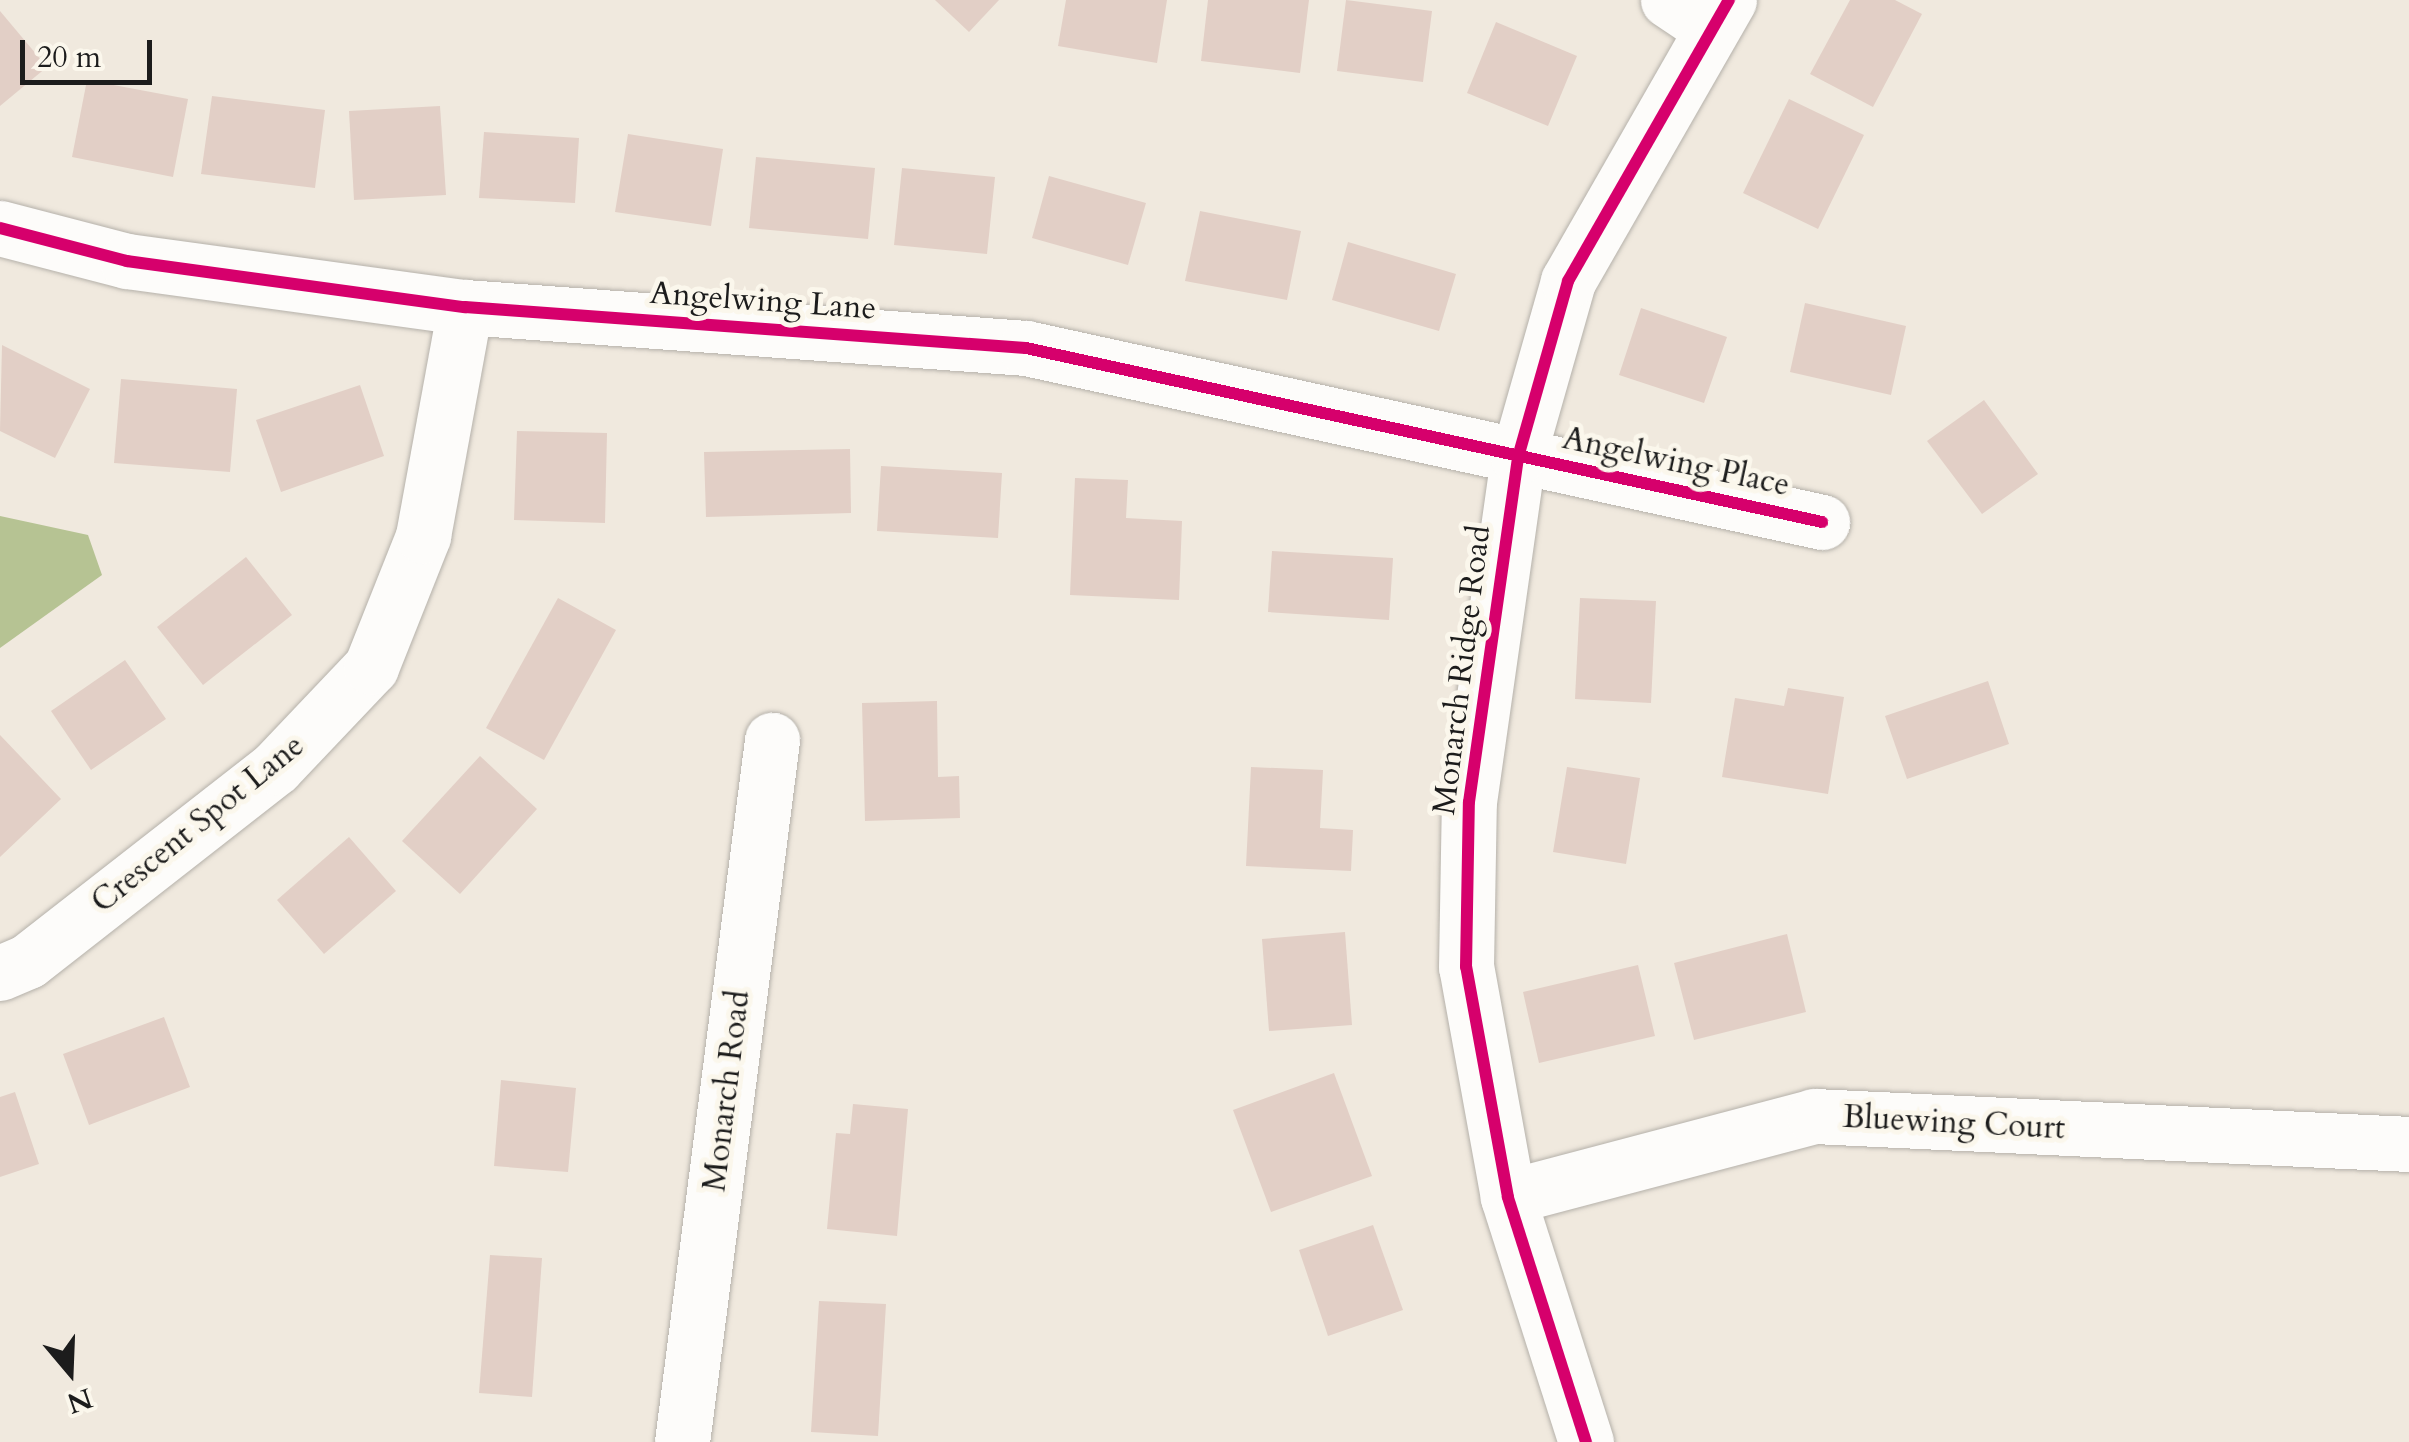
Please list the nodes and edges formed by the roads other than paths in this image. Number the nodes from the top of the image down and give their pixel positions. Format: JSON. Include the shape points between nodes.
{"nodes":[{"id":1,"x":1702,"y":9,"type":"edge"},
{"id":2,"x":0,"y":228,"type":"edge"},
{"id":3,"x":465,"y":307,"type":"junction"},
{"id":4,"x":1518,"y":456,"type":"junction"},
{"id":5,"x":1822,"y":522,"type":"dead end"},
{"id":6,"x":772,"y":740,"type":"dead end"},
{"id":7,"x":0,"y":973,"type":"edge"},
{"id":8,"x":2409,"y":1144,"type":"edge"},
{"id":9,"x":1508,"y":1197,"type":"junction"},
{"id":10,"x":682,"y":1442,"type":"edge"},
{"id":11,"x":1586,"y":1442,"type":"edge"}],
"edges":[{"from":1,"to":4,"type":"street","name":"Monarch Ridge Road","via":[[1568,281]]},
{"from":2,"to":3,"type":"street","name":"Angelwing Lane","via":[[127,261]]},
{"from":3,"to":4,"type":"street","name":"Angelwing Lane","via":[[1026,348]]},
{"from":3,"to":7,"type":"street","name":"Crescent Spot Lane","via":[[423,536],[371,667],[276,767],[28,961]]},
{"from":4,"to":5,"type":"street","name":"Angelwing Place"},
{"from":4,"to":9,"type":"street","name":"Monarch Ridge Road","via":[[1470,802],[1466,967]]},
{"from":6,"to":10,"type":"street","name":"Monarch Road"},
{"from":8,"to":9,"type":"street","name":"Bluewing Court","via":[[1814,1116]]},
{"from":9,"to":11,"type":"street","name":"Monarch Ridge Road"}]}
